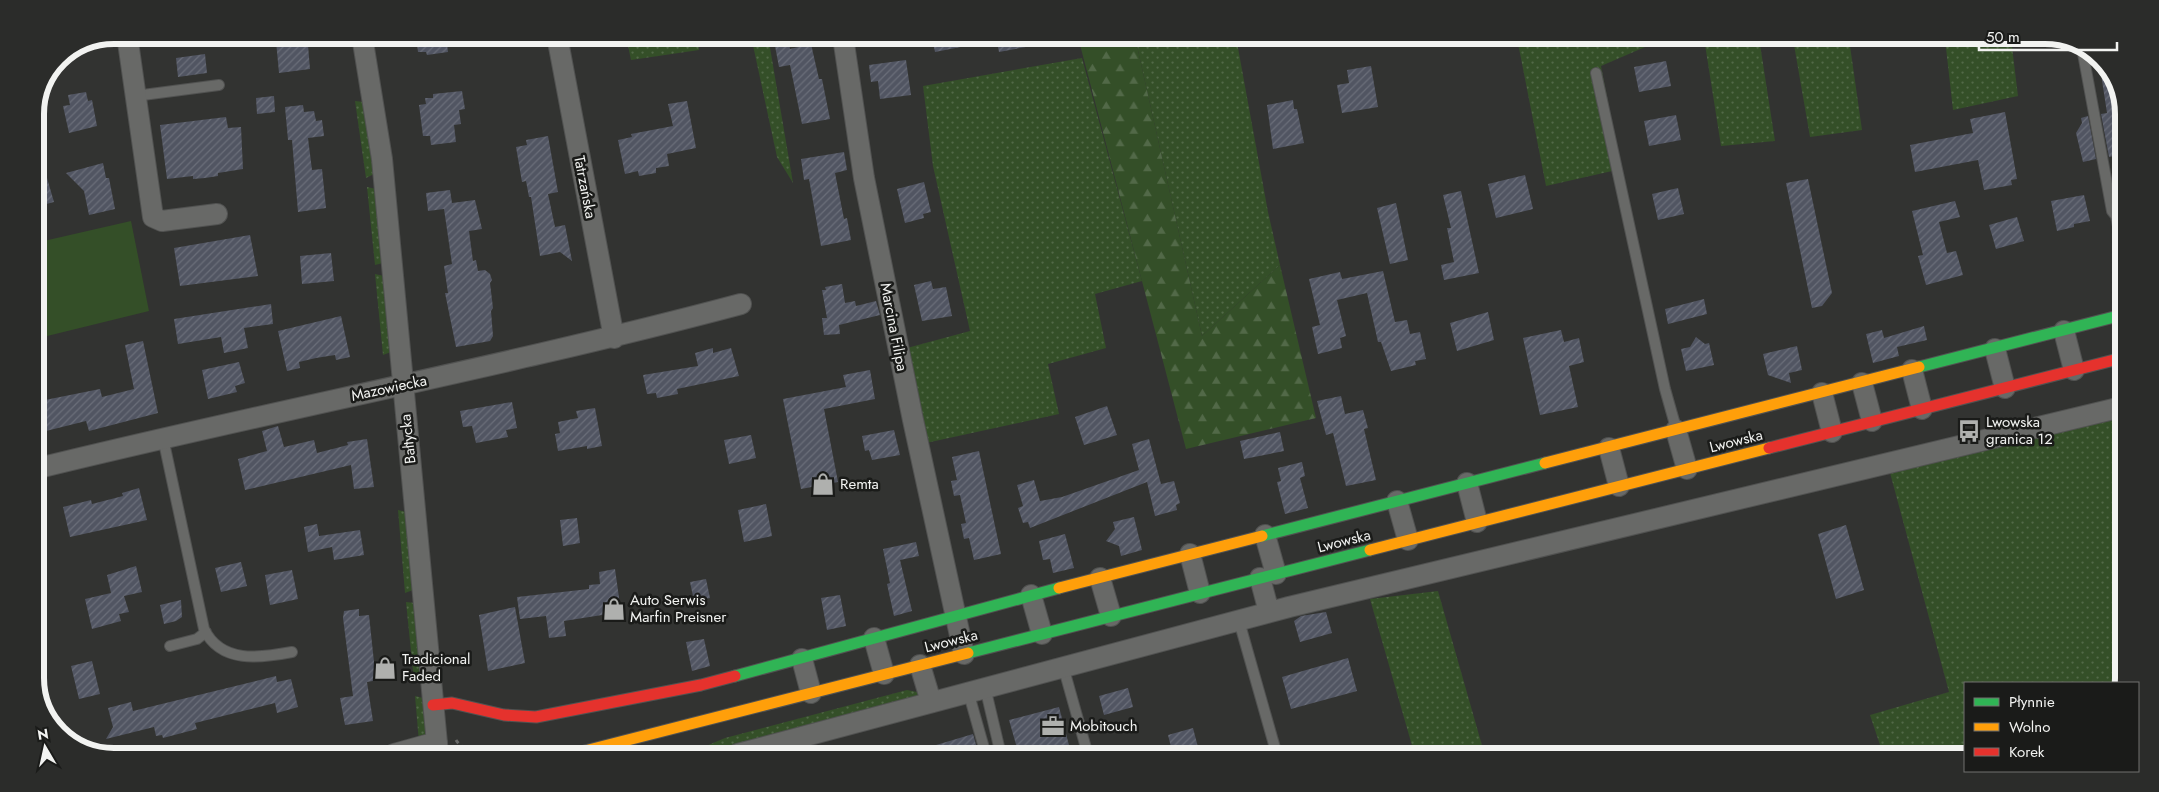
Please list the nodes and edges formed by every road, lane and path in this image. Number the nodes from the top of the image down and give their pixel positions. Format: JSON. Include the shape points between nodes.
{"nodes":[{"id":1,"x":128,"y":44,"type":"edge"},
{"id":2,"x":363,"y":44,"type":"edge"},
{"id":3,"x":559,"y":44,"type":"edge"},
{"id":4,"x":844,"y":44,"type":"edge"},
{"id":5,"x":2083,"y":55,"type":"edge"},
{"id":6,"x":1596,"y":73,"type":"dead end"},
{"id":7,"x":219,"y":85,"type":"dead end"},
{"id":8,"x":135,"y":96,"type":"junction"},
{"id":9,"x":217,"y":214,"type":"dead end"},
{"id":10,"x":2115,"y":215,"type":"edge"},
{"id":11,"x":742,"y":304,"type":"dead end"},
{"id":12,"x":2115,"y":317,"type":"edge"},
{"id":13,"x":2064,"y":331,"type":"junction"},
{"id":14,"x":614,"y":338,"type":"junction"},
{"id":15,"x":1994,"y":349,"type":"junction"},
{"id":16,"x":2115,"y":360,"type":"edge"},
{"id":17,"x":1912,"y":370,"type":"junction"},
{"id":18,"x":2074,"y":370,"type":"junction"},
{"id":19,"x":1862,"y":383,"type":"junction"},
{"id":20,"x":402,"y":385,"type":"junction"},
{"id":21,"x":2005,"y":388,"type":"junction"},
{"id":22,"x":1822,"y":394,"type":"junction"},
{"id":23,"x":1922,"y":409,"type":"junction"},
{"id":24,"x":2115,"y":409,"type":"edge"},
{"id":25,"x":1872,"y":421,"type":"junction"},
{"id":26,"x":1676,"y":430,"type":"junction"},
{"id":27,"x":1832,"y":432,"type":"junction"},
{"id":28,"x":163,"y":438,"type":"junction"},
{"id":29,"x":1609,"y":448,"type":"junction"},
{"id":30,"x":44,"y":467,"type":"edge"},
{"id":31,"x":1687,"y":469,"type":"junction"},
{"id":32,"x":1467,"y":484,"type":"junction"},
{"id":33,"x":1619,"y":486,"type":"junction"},
{"id":34,"x":1397,"y":501,"type":"junction"},
{"id":35,"x":1477,"y":522,"type":"junction"},
{"id":36,"x":1265,"y":535,"type":"junction"},
{"id":37,"x":1408,"y":540,"type":"junction"},
{"id":38,"x":1190,"y":554,"type":"junction"},
{"id":39,"x":1268,"y":576,"type":"junction"},
{"id":40,"x":1100,"y":578,"type":"junction"},
{"id":41,"x":1200,"y":593,"type":"junction"},
{"id":42,"x":1031,"y":595,"type":"junction"},
{"id":43,"x":1269,"y":612,"type":"junction"},
{"id":44,"x":955,"y":615,"type":"junction"},
{"id":45,"x":1111,"y":616,"type":"junction"},
{"id":46,"x":1239,"y":621,"type":"junction"},
{"id":47,"x":206,"y":632,"type":"junction"},
{"id":48,"x":1042,"y":634,"type":"junction"},
{"id":49,"x":874,"y":638,"type":"junction"},
{"id":50,"x":170,"y":646,"type":"dead end"},
{"id":51,"x":292,"y":652,"type":"dead end"},
{"id":52,"x":964,"y":654,"type":"junction"},
{"id":53,"x":802,"y":659,"type":"junction"},
{"id":54,"x":920,"y":665,"type":"junction"},
{"id":55,"x":1063,"y":666,"type":"junction"},
{"id":56,"x":884,"y":674,"type":"junction"},
{"id":57,"x":977,"y":689,"type":"junction"},
{"id":58,"x":811,"y":693,"type":"junction"},
{"id":59,"x":931,"y":702,"type":"junction"},
{"id":60,"x":433,"y":705,"type":"junction"},
{"id":61,"x":443,"y":744,"type":"edge"},
{"id":62,"x":423,"y":748,"type":"edge"},
{"id":63,"x":466,"y":748,"type":"edge"},
{"id":64,"x":596,"y":748,"type":"edge"},
{"id":65,"x":760,"y":748,"type":"edge"},
{"id":66,"x":985,"y":748,"type":"edge"},
{"id":67,"x":998,"y":748,"type":"edge"},
{"id":68,"x":1086,"y":748,"type":"edge"},
{"id":69,"x":1275,"y":748,"type":"edge"}],
"edges":[{"from":1,"to":8,"type":"street"},
{"from":2,"to":20,"type":"street","name":"Bałtycka","via":[[382,159]]},
{"from":3,"to":14,"type":"street","name":"Tatrzańska"},
{"from":4,"to":44,"type":"street","name":"Marcina Filipa","via":[[864,178]]},
{"from":5,"to":10,"type":"lane"},
{"from":6,"to":26,"type":"lane"},
{"from":7,"to":8,"type":"lane"},
{"from":8,"to":9,"type":"street","via":[[153,217],[162,221]]},
{"from":11,"to":14,"type":"street","name":"Mazowiecka"},
{"from":12,"to":13,"type":"street"},
{"from":13,"to":15,"type":"street"},
{"from":13,"to":18,"type":"street"},
{"from":14,"to":20,"type":"street","name":"Mazowiecka"},
{"from":15,"to":17,"type":"street"},
{"from":15,"to":21,"type":"street"},
{"from":16,"to":18,"type":"street","name":"Lwowska"},
{"from":17,"to":19,"type":"street"},
{"from":17,"to":23,"type":"street"},
{"from":18,"to":21,"type":"street","name":"Lwowska"},
{"from":19,"to":22,"type":"street"},
{"from":19,"to":25,"type":"street"},
{"from":20,"to":28,"type":"street","name":"Mazowiecka"},
{"from":20,"to":60,"type":"street","name":"Bałtycka"},
{"from":21,"to":23,"type":"street","name":"Lwowska"},
{"from":22,"to":26,"type":"street"},
{"from":22,"to":27,"type":"street"},
{"from":23,"to":25,"type":"street","name":"Lwowska"},
{"from":24,"to":43,"type":"street"},
{"from":25,"to":27,"type":"street","name":"Lwowska"},
{"from":26,"to":29,"type":"street"},
{"from":26,"to":31,"type":"street"},
{"from":27,"to":31,"type":"street","name":"Lwowska"},
{"from":28,"to":30,"type":"street","name":"Mazowiecka"},
{"from":28,"to":47,"type":"lane"},
{"from":29,"to":32,"type":"street"},
{"from":29,"to":33,"type":"street"},
{"from":31,"to":33,"type":"street","name":"Lwowska"},
{"from":32,"to":34,"type":"street"},
{"from":32,"to":35,"type":"street"},
{"from":33,"to":35,"type":"street","name":"Lwowska"},
{"from":34,"to":36,"type":"street"},
{"from":34,"to":37,"type":"street"},
{"from":35,"to":37,"type":"street","name":"Lwowska"},
{"from":36,"to":38,"type":"street"},
{"from":36,"to":39,"type":"street"},
{"from":37,"to":39,"type":"street","name":"Lwowska"},
{"from":38,"to":40,"type":"street"},
{"from":38,"to":41,"type":"street"},
{"from":39,"to":41,"type":"street","name":"Lwowska"},
{"from":39,"to":43,"type":"street"},
{"from":40,"to":42,"type":"street"},
{"from":40,"to":45,"type":"street"},
{"from":41,"to":45,"type":"street","name":"Lwowska"},
{"from":42,"to":44,"type":"street"},
{"from":42,"to":48,"type":"street"},
{"from":43,"to":46,"type":"street"},
{"from":44,"to":49,"type":"street"},
{"from":44,"to":52,"type":"street","name":"Marcina Filipa"},
{"from":45,"to":48,"type":"street","name":"Lwowska"},
{"from":46,"to":55,"type":"street"},
{"from":46,"to":69,"type":"lane"},
{"from":47,"to":50,"type":"lane","via":[[197,640]]},
{"from":47,"to":51,"type":"lane","via":[[217,646],[237,655],[258,657]]},
{"from":48,"to":52,"type":"street","name":"Lwowska"},
{"from":49,"to":53,"type":"street"},
{"from":49,"to":56,"type":"street"},
{"from":52,"to":54,"type":"street","name":"Lwowska"},
{"from":53,"to":58,"type":"street"},
{"from":53,"to":60,"type":"street","via":[[684,689],[536,718],[504,715],[452,703]]},
{"from":54,"to":56,"type":"street","name":"Lwowska"},
{"from":54,"to":59,"type":"street"},
{"from":55,"to":57,"type":"street"},
{"from":55,"to":68,"type":"lane"},
{"from":56,"to":58,"type":"street","name":"Lwowska"},
{"from":57,"to":59,"type":"street"},
{"from":57,"to":66,"type":"lane"},
{"from":57,"to":67,"type":"lane"},
{"from":58,"to":64,"type":"street","name":"Lwowska"},
{"from":59,"to":65,"type":"street"},
{"from":60,"to":61,"type":"street","name":"Bałtycka"},
{"from":61,"to":62,"type":"street"},
{"from":61,"to":63,"type":"path"}]}
